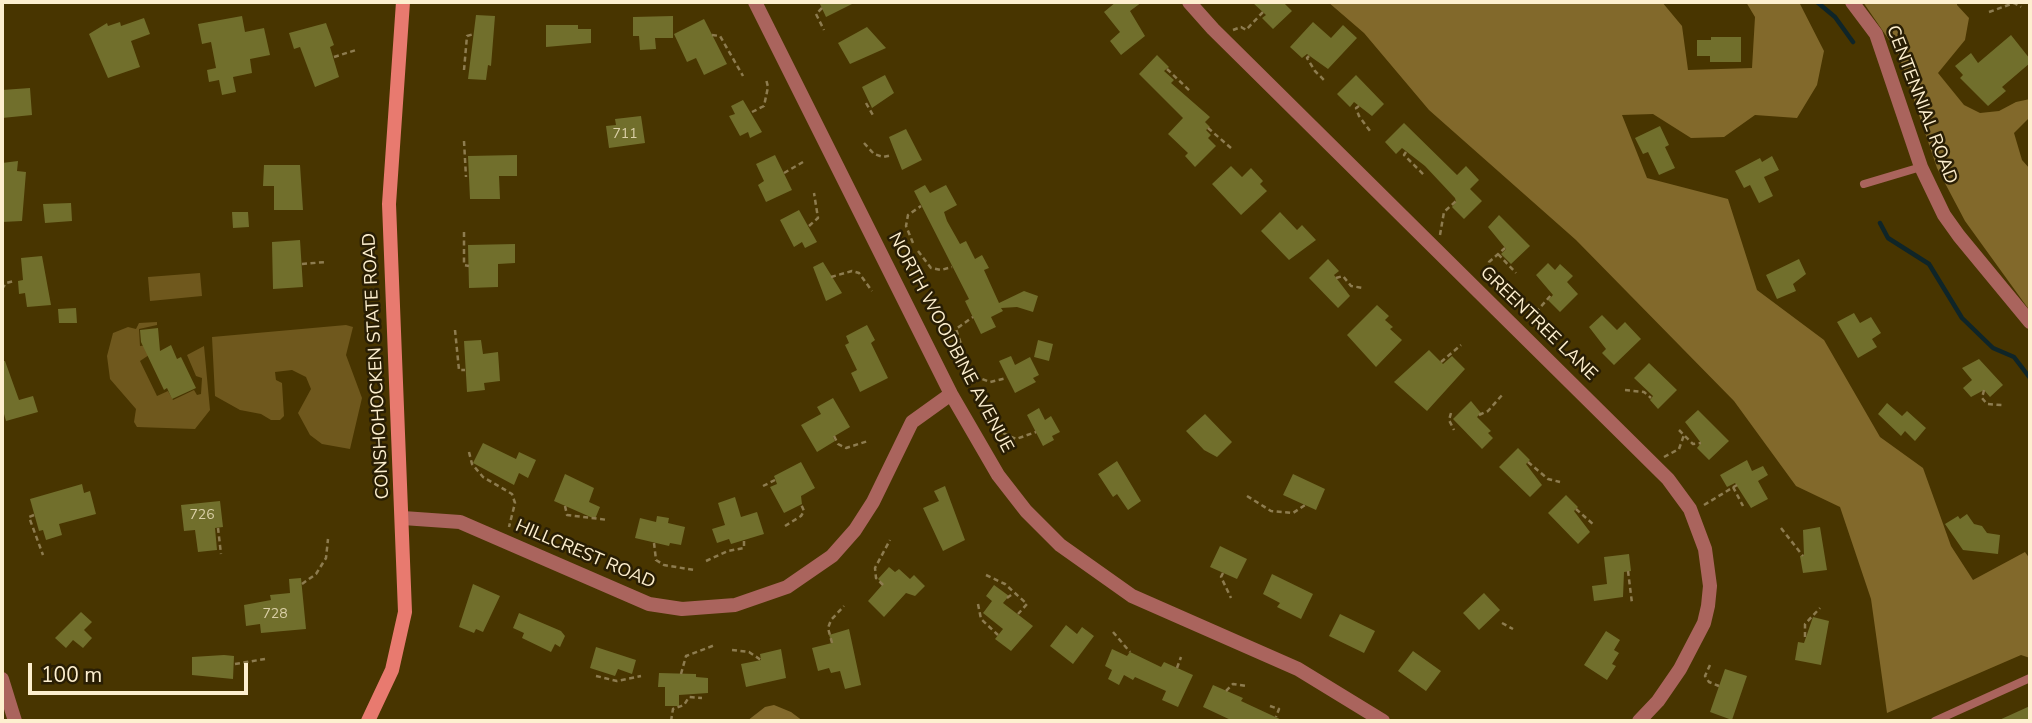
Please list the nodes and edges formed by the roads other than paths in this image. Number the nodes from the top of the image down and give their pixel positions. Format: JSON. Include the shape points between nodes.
{"nodes":[{"id":1,"x":403,"y":2,"type":"edge"},
{"id":2,"x":755,"y":2,"type":"edge"},
{"id":3,"x":1189,"y":2,"type":"edge"},
{"id":4,"x":1852,"y":2,"type":"edge"},
{"id":5,"x":1921,"y":167,"type":"junction"},
{"id":6,"x":1864,"y":184,"type":"dead end"},
{"id":7,"x":2030,"y":322,"type":"edge"},
{"id":8,"x":951,"y":394,"type":"junction"},
{"id":9,"x":403,"y":517,"type":"junction"},
{"id":10,"x":2030,"y":678,"type":"edge"},
{"id":11,"x":2,"y":679,"type":"edge"},
{"id":12,"x":15,"y":721,"type":"edge"},
{"id":13,"x":368,"y":721,"type":"edge"},
{"id":14,"x":1383,"y":721,"type":"edge"},
{"id":15,"x":1639,"y":721,"type":"edge"},
{"id":16,"x":1935,"y":721,"type":"edge"}],
"edges":[{"from":1,"to":9,"type":"main road","name":"CONSHOHOCKEN STATE ROAD","via":[[389,204]]},
{"from":2,"to":8,"type":"street","name":"NORTH WOODBINE AVENUE"},
{"from":3,"to":15,"type":"street","name":"GREENTREE LANE","via":[[1652,464],[1690,509],[1705,550],[1710,586],[1704,623],[1658,701]]},
{"from":4,"to":5,"type":"street","name":"CENTENNIAL ROAD","via":[[1876,34]]},
{"from":5,"to":6,"type":"lane"},
{"from":5,"to":7,"type":"street","name":"CENTENNIAL ROAD","via":[[1959,236]]},
{"from":8,"to":9,"type":"street","name":"HILLCREST ROAD","via":[[912,422],[873,502],[844,544],[803,578],[752,601],[700,609],[649,604],[453,520]]},
{"from":8,"to":14,"type":"street","name":"NORTH WOODBINE AVENUE","via":[[998,475],[1026,511],[1096,573],[1132,596],[1298,669]]},
{"from":9,"to":13,"type":"main road","name":"CONSHOHOCKEN STATE ROAD","via":[[404,627],[392,670]]},
{"from":10,"to":16,"type":"lane"},
{"from":11,"to":12,"type":"street"}]}
